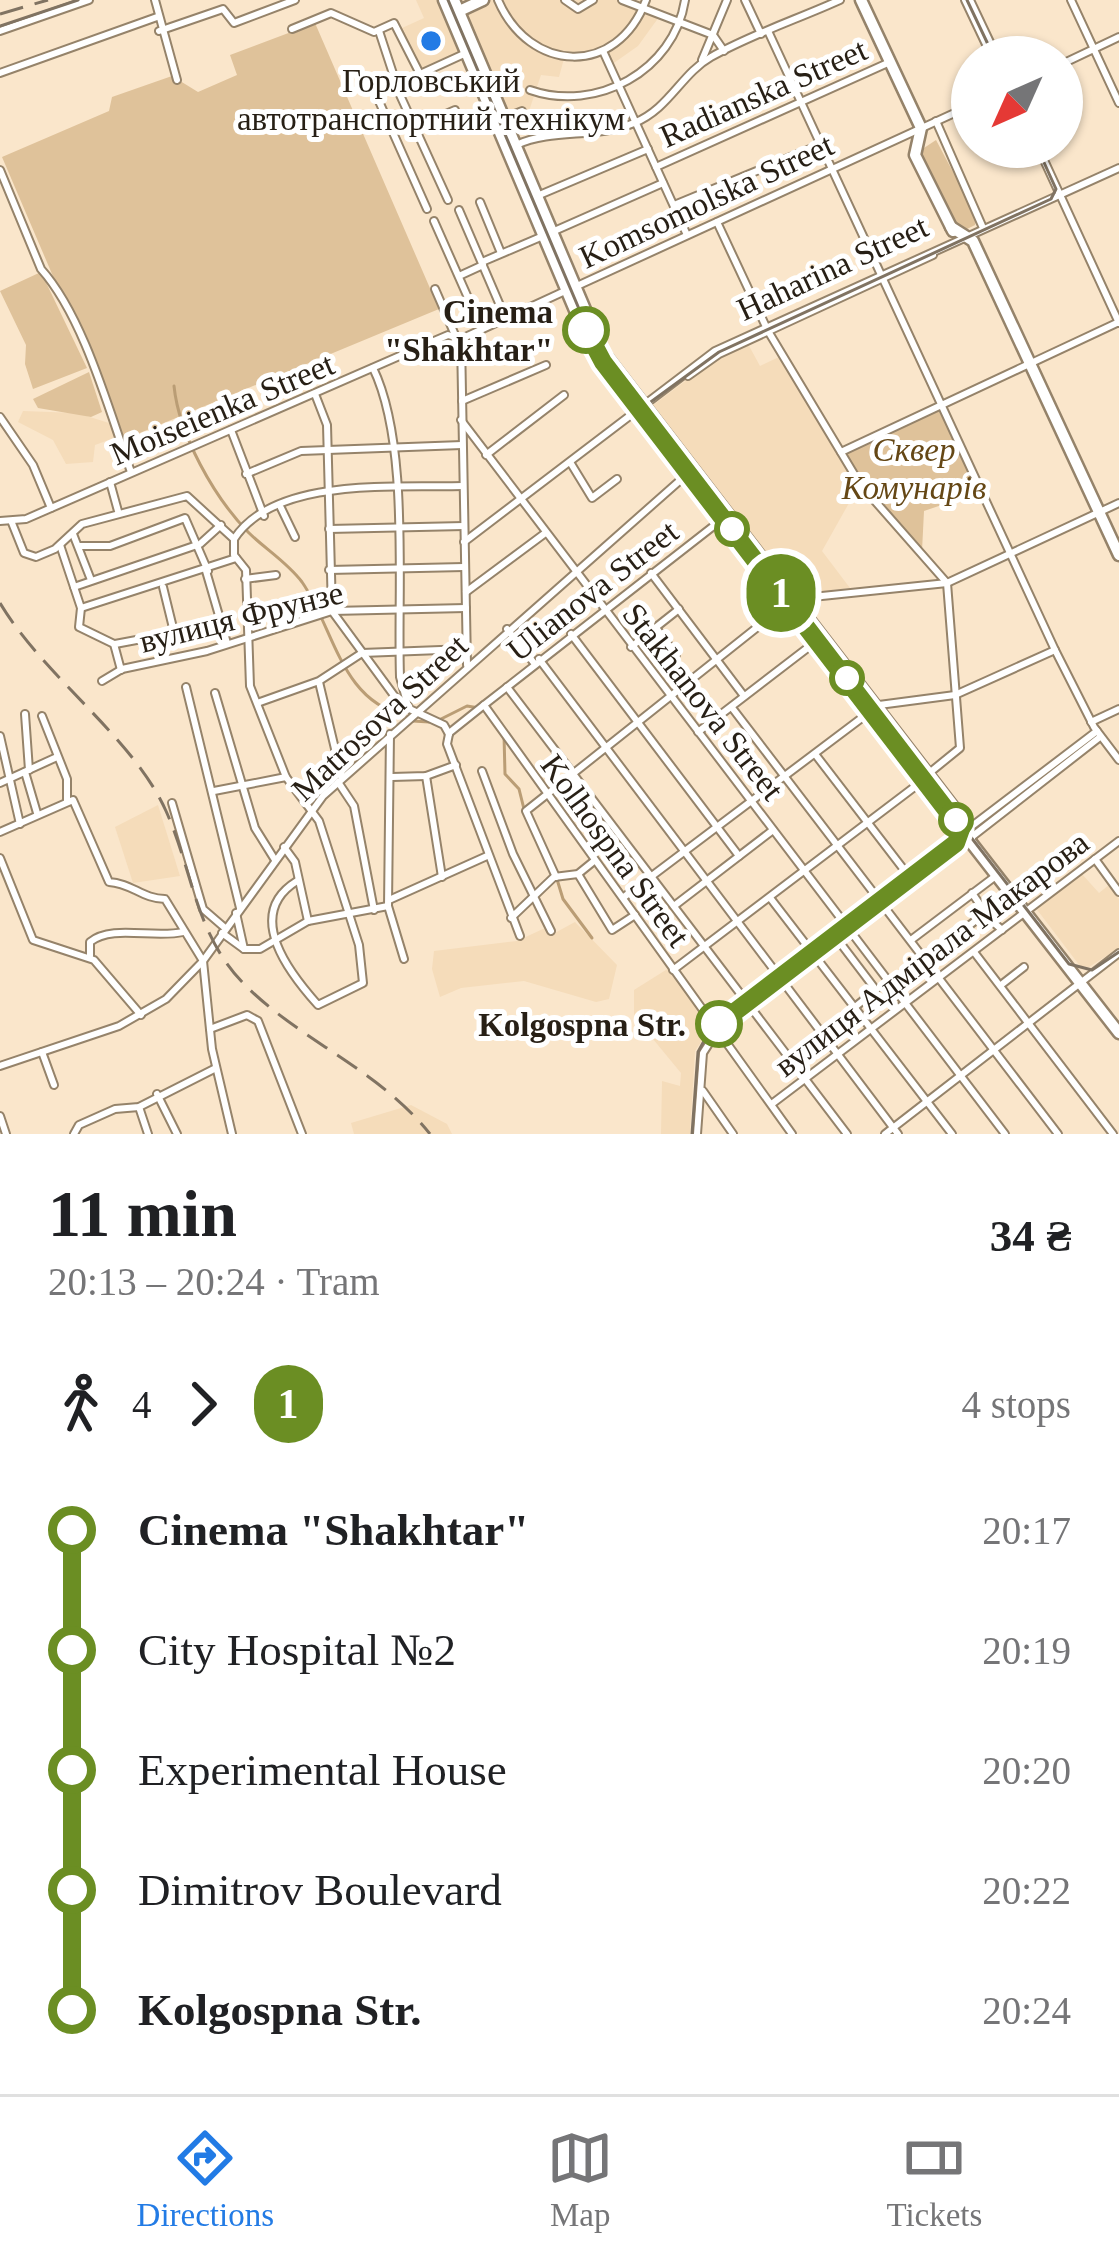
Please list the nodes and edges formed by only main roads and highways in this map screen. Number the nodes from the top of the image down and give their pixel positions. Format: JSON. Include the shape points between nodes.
{"nodes":[{"id":1,"x":444,"y":0,"type":"edge"},
{"id":2,"x":483,"y":0,"type":"edge"},
{"id":3,"x":861,"y":0,"type":"edge"},
{"id":4,"x":454,"y":9,"type":"edge"},
{"id":5,"x":547,"y":234,"type":"junction"},
{"id":6,"x":642,"y":406,"type":"junction"},
{"id":7,"x":1119,"y":555,"type":"edge"},
{"id":8,"x":789,"y":603,"type":"junction"},
{"id":9,"x":871,"y":710,"type":"junction"},
{"id":10,"x":1119,"y":1034,"type":"edge"}],
"edges":[{"from":1,"to":4,"type":"main road"},
{"from":2,"to":4,"type":"main road"},
{"from":3,"to":7,"type":"main road","via":[[921,128],[915,155],[968,236]]},
{"from":4,"to":5,"type":"main road"},
{"from":4,"to":5,"type":"main road"},
{"from":5,"to":6,"type":"main road","via":[[596,360]]},
{"from":6,"to":8,"type":"main road"},
{"from":6,"to":8,"type":"main road","via":[[685,476]]},
{"from":8,"to":9,"type":"main road"},
{"from":8,"to":9,"type":"main road"},
{"from":9,"to":10,"type":"main road"}]}
